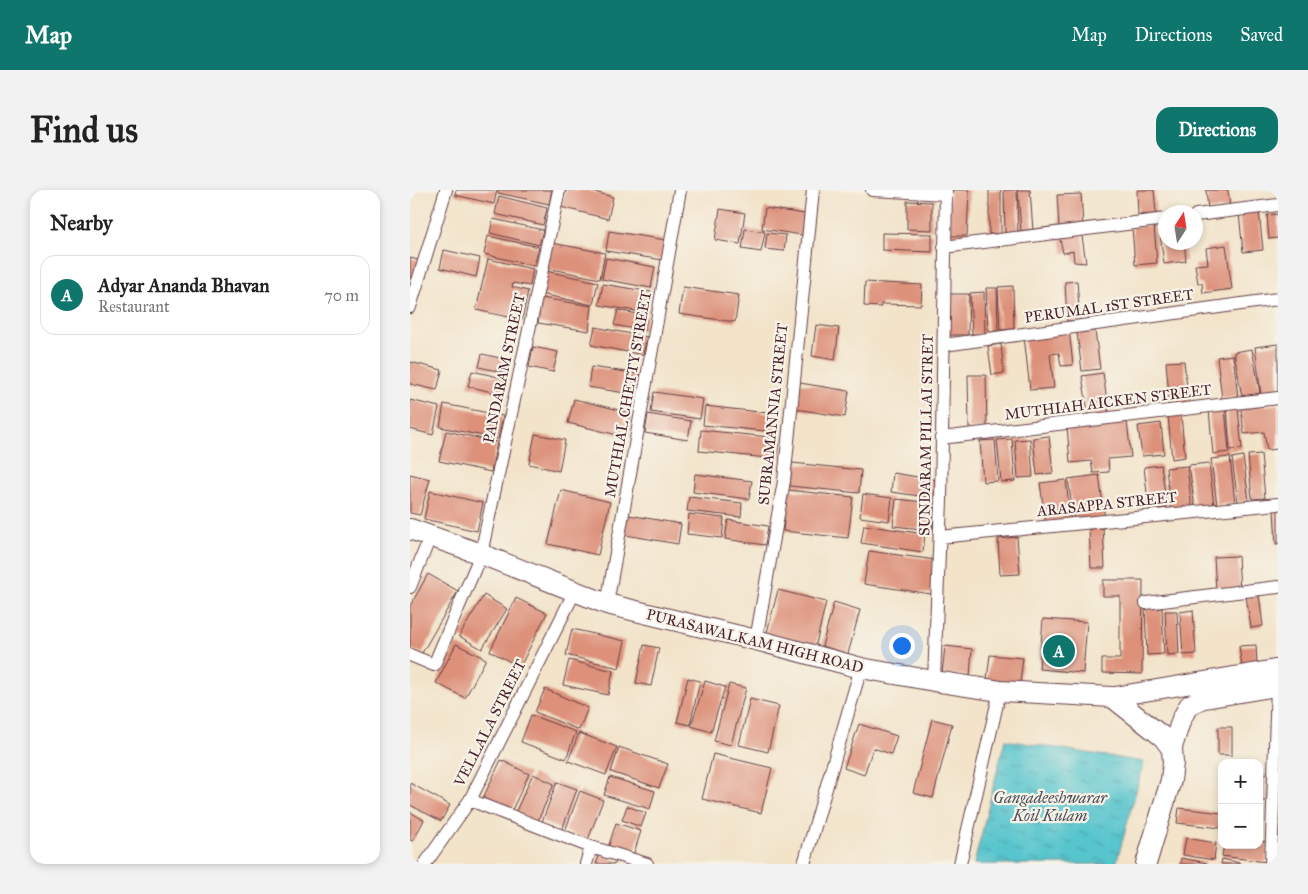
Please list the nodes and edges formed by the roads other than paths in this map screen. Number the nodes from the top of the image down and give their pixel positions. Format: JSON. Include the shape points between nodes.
{"nodes":[{"id":1,"x":446,"y":190,"type":"edge"},
{"id":2,"x":559,"y":190,"type":"edge"},
{"id":3,"x":680,"y":190,"type":"edge"},
{"id":4,"x":813,"y":190,"type":"edge"},
{"id":5,"x":872,"y":190,"type":"edge"},
{"id":6,"x":946,"y":192,"type":"edge"},
{"id":7,"x":1278,"y":205,"type":"edge"},
{"id":8,"x":1203,"y":214,"type":"edge"},
{"id":9,"x":1158,"y":220,"type":"edge"},
{"id":10,"x":944,"y":247,"type":"junction"},
{"id":11,"x":1278,"y":300,"type":"edge"},
{"id":12,"x":410,"y":307,"type":"edge"},
{"id":13,"x":944,"y":345,"type":"junction"},
{"id":14,"x":1278,"y":398,"type":"edge"},
{"id":15,"x":941,"y":438,"type":"junction"},
{"id":16,"x":1278,"y":504,"type":"edge"},
{"id":17,"x":410,"y":529,"type":"edge"},
{"id":18,"x":430,"y":537,"type":"junction"},
{"id":19,"x":940,"y":537,"type":"junction"},
{"id":20,"x":480,"y":554,"type":"junction"},
{"id":21,"x":410,"y":587,"type":"edge"},
{"id":22,"x":1278,"y":587,"type":"edge"},
{"id":23,"x":575,"y":591,"type":"junction"},
{"id":24,"x":1146,"y":603,"type":"dead end"},
{"id":25,"x":607,"y":604,"type":"junction"},
{"id":26,"x":756,"y":640,"type":"junction"},
{"id":27,"x":410,"y":655,"type":"edge"},
{"id":28,"x":861,"y":668,"type":"junction"},
{"id":29,"x":1278,"y":680,"type":"edge"},
{"id":30,"x":934,"y":681,"type":"junction"},
{"id":31,"x":1000,"y":692,"type":"junction"},
{"id":32,"x":1112,"y":697,"type":"junction"},
{"id":33,"x":1172,"y":749,"type":"junction"},
{"id":34,"x":470,"y":800,"type":"junction"},
{"id":35,"x":591,"y":847,"type":"junction"},
{"id":36,"x":425,"y":864,"type":"edge"},
{"id":37,"x":586,"y":864,"type":"edge"},
{"id":38,"x":647,"y":864,"type":"edge"},
{"id":39,"x":804,"y":864,"type":"edge"},
{"id":40,"x":960,"y":864,"type":"edge"},
{"id":41,"x":1146,"y":864,"type":"edge"},
{"id":42,"x":1271,"y":864,"type":"edge"}],
"edges":[{"from":1,"to":12,"type":"street"},
{"from":2,"to":20,"type":"street","name":"PANDARAM STREET"},
{"from":3,"to":25,"type":"street","name":"MUTHIAL CHETTY STREET"},
{"from":4,"to":26,"type":"street","name":"SUBRAMANNIA STREET","via":[[784,481]]},
{"from":5,"to":6,"type":"street"},
{"from":6,"to":10,"type":"street","name":"SUNDARAM PILLAI STRET"},
{"from":7,"to":8,"type":"street"},
{"from":9,"to":10,"type":"street"},
{"from":10,"to":13,"type":"street","name":"SUNDARAM PILLAI STRET"},
{"from":11,"to":13,"type":"street","name":"PERUMAL 1ST STREET"},
{"from":13,"to":15,"type":"street","name":"SUNDARAM PILLAI STRET"},
{"from":14,"to":15,"type":"street","name":"MUTHIAH AICKEN STREET"},
{"from":15,"to":19,"type":"street","name":"SUNDARAM PILLAI STRET"},
{"from":16,"to":19,"type":"street","name":"ARASAPPA STREET"},
{"from":17,"to":18,"type":"main road","name":"PURASAWALKAM HIGH ROAD"},
{"from":18,"to":20,"type":"main road","name":"PURASAWALKAM HIGH ROAD"},
{"from":18,"to":21,"type":"street"},
{"from":19,"to":30,"type":"street","name":"SUNDARAM PILLAI STRET"},
{"from":20,"to":23,"type":"main road","name":"PURASAWALKAM HIGH ROAD"},
{"from":20,"to":27,"type":"street","name":"PANDARAM STREET","via":[[434,665]]},
{"from":22,"to":24,"type":"street"},
{"from":23,"to":25,"type":"main road","name":"PURASAWALKAM HIGH ROAD"},
{"from":23,"to":34,"type":"street","name":"VELLALA STREET"},
{"from":25,"to":26,"type":"main road","name":"PURASAWALKAM HIGH ROAD"},
{"from":26,"to":28,"type":"main road","name":"PURASAWALKAM HIGH ROAD"},
{"from":28,"to":30,"type":"main road","name":"PURASAWALKAM HIGH ROAD"},
{"from":28,"to":39,"type":"street"},
{"from":29,"to":32,"type":"main road","name":"PURASAWALKAM HIGH ROAD"},
{"from":29,"to":33,"type":"main road","via":[[1189,705]]},
{"from":29,"to":42,"type":"street"},
{"from":30,"to":31,"type":"main road","name":"PURASAWALKAM HIGH ROAD"},
{"from":31,"to":32,"type":"main road","name":"PURASAWALKAM HIGH ROAD"},
{"from":31,"to":40,"type":"street"},
{"from":32,"to":33,"type":"main road","via":[[1163,737]]},
{"from":33,"to":41,"type":"main road","via":[[1171,780]]},
{"from":34,"to":35,"type":"street"},
{"from":34,"to":36,"type":"street","name":"VELLALA STREET"},
{"from":35,"to":37,"type":"street"},
{"from":35,"to":38,"type":"street"}]}
